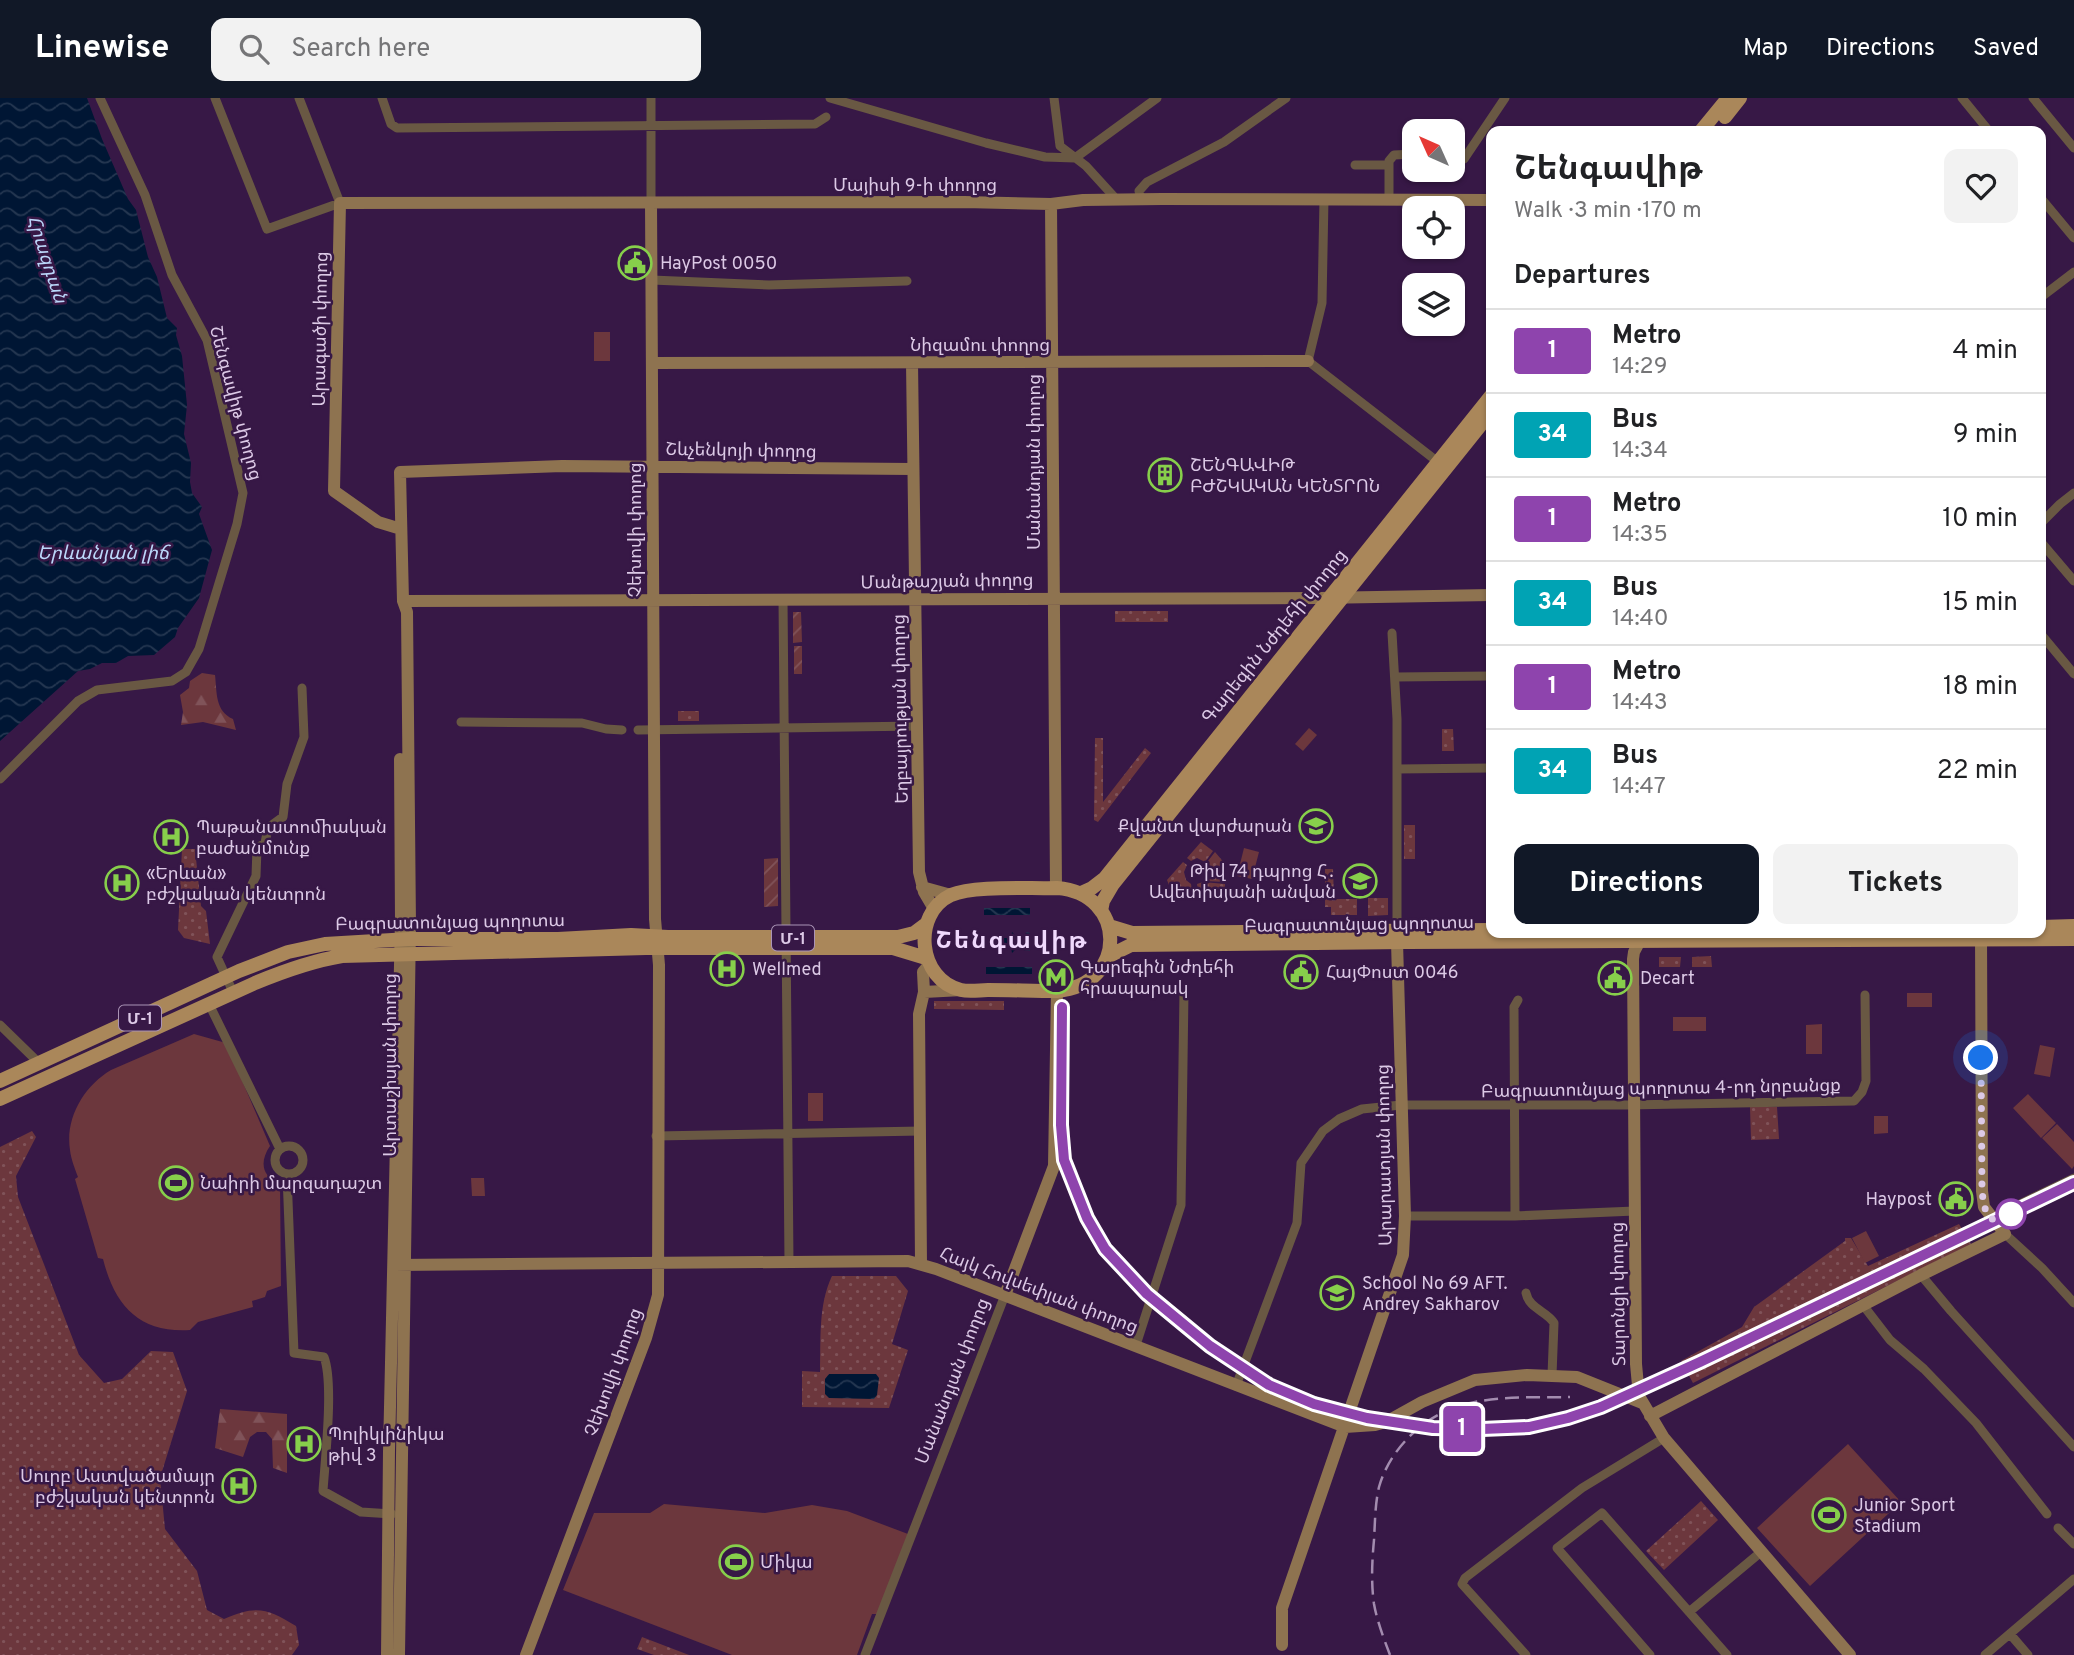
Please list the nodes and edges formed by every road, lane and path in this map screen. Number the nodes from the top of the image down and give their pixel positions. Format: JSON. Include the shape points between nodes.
{"nodes":[{"id":1,"x":100,"y":98,"type":"edge"},
{"id":2,"x":215,"y":98,"type":"edge"},
{"id":3,"x":299,"y":98,"type":"edge"},
{"id":4,"x":382,"y":98,"type":"edge"},
{"id":5,"x":651,"y":98,"type":"edge"},
{"id":6,"x":830,"y":98,"type":"edge"},
{"id":7,"x":1054,"y":98,"type":"edge"},
{"id":8,"x":1157,"y":98,"type":"edge"},
{"id":9,"x":1286,"y":98,"type":"edge"},
{"id":10,"x":1505,"y":98,"type":"edge"},
{"id":11,"x":1728,"y":98,"type":"edge"},
{"id":12,"x":1740,"y":98,"type":"edge"},
{"id":13,"x":1962,"y":98,"type":"edge"},
{"id":14,"x":2033,"y":98,"type":"edge"},
{"id":15,"x":826,"y":117,"type":"dead end"},
{"id":16,"x":651,"y":126,"type":"junction"},
{"id":17,"x":1486,"y":126,"type":"edge"},
{"id":18,"x":1486,"y":126,"type":"edge"},
{"id":19,"x":1705,"y":126,"type":"edge"},
{"id":20,"x":1717,"y":126,"type":"edge"},
{"id":21,"x":1985,"y":126,"type":"edge"},
{"id":22,"x":2074,"y":148,"type":"edge"},
{"id":23,"x":1402,"y":155,"type":"edge"},
{"id":24,"x":1075,"y":158,"type":"junction"},
{"id":25,"x":1465,"y":158,"type":"edge"},
{"id":26,"x":1355,"y":165,"type":"dead end"},
{"id":27,"x":1389,"y":165,"type":"junction"},
{"id":28,"x":1141,"y":199,"type":"junction"},
{"id":29,"x":1324,"y":199,"type":"junction"},
{"id":30,"x":1117,"y":200,"type":"junction"},
{"id":31,"x":1389,"y":200,"type":"junction"},
{"id":32,"x":1486,"y":200,"type":"edge"},
{"id":33,"x":340,"y":203,"type":"junction"},
{"id":34,"x":652,"y":203,"type":"junction"},
{"id":35,"x":1051,"y":204,"type":"junction"},
{"id":36,"x":2046,"y":204,"type":"edge"},
{"id":37,"x":2074,"y":238,"type":"edge"},
{"id":38,"x":2074,"y":272,"type":"edge"},
{"id":39,"x":652,"y":280,"type":"junction"},
{"id":40,"x":908,"y":281,"type":"dead end"},
{"id":41,"x":2046,"y":293,"type":"edge"},
{"id":42,"x":1308,"y":361,"type":"junction"},
{"id":43,"x":1051,"y":362,"type":"junction"},
{"id":44,"x":652,"y":363,"type":"junction"},
{"id":45,"x":912,"y":363,"type":"junction"},
{"id":46,"x":1486,"y":402,"type":"edge"},
{"id":47,"x":1486,"y":418,"type":"edge"},
{"id":48,"x":1438,"y":462,"type":"junction"},
{"id":49,"x":652,"y":466,"type":"junction"},
{"id":50,"x":912,"y":469,"type":"junction"},
{"id":51,"x":402,"y":470,"type":"joint"},
{"id":52,"x":2074,"y":493,"type":"edge"},
{"id":53,"x":2046,"y":518,"type":"edge"},
{"id":54,"x":401,"y":529,"type":"junction"},
{"id":55,"x":2046,"y":548,"type":"edge"},
{"id":56,"x":2074,"y":581,"type":"edge"},
{"id":57,"x":1486,"y":595,"type":"edge"},
{"id":58,"x":1052,"y":597,"type":"junction"},
{"id":59,"x":1336,"y":597,"type":"junction"},
{"id":60,"x":916,"y":599,"type":"junction"},
{"id":61,"x":653,"y":600,"type":"junction"},
{"id":62,"x":783,"y":600,"type":"junction"},
{"id":63,"x":403,"y":601,"type":"junction"},
{"id":64,"x":1392,"y":633,"type":"dead end"},
{"id":65,"x":2046,"y":640,"type":"edge"},
{"id":66,"x":2074,"y":674,"type":"edge"},
{"id":67,"x":1486,"y":676,"type":"edge"},
{"id":68,"x":1395,"y":677,"type":"junction"},
{"id":69,"x":302,"y":688,"type":"dead end"},
{"id":70,"x":461,"y":722,"type":"dead end"},
{"id":71,"x":918,"y":726,"type":"junction"},
{"id":72,"x":785,"y":728,"type":"junction"},
{"id":73,"x":654,"y":729,"type":"junction"},
{"id":74,"x":622,"y":730,"type":"dead end"},
{"id":75,"x":638,"y":730,"type":"dead end"},
{"id":76,"x":1486,"y":768,"type":"edge"},
{"id":77,"x":1397,"y":769,"type":"junction"},
{"id":78,"x":0,"y":779,"type":"edge"},
{"id":79,"x":922,"y":887,"type":"junction"},
{"id":80,"x":1056,"y":888,"type":"junction"},
{"id":81,"x":1080,"y":893,"type":"junction"},
{"id":82,"x":951,"y":895,"type":"junction"},
{"id":83,"x":934,"y":909,"type":"junction"},
{"id":84,"x":1101,"y":911,"type":"junction"},
{"id":85,"x":926,"y":924,"type":"junction"},
{"id":86,"x":1109,"y":926,"type":"junction"},
{"id":87,"x":2074,"y":926,"type":"edge"},
{"id":88,"x":2046,"y":927,"type":"edge"},
{"id":89,"x":1486,"y":930,"type":"edge"},
{"id":90,"x":1397,"y":936,"type":"junction"},
{"id":91,"x":1486,"y":936,"type":"edge"},
{"id":92,"x":1641,"y":938,"type":"edge"},
{"id":93,"x":1981,"y":938,"type":"edge"},
{"id":94,"x":2028,"y":938,"type":"edge"},
{"id":95,"x":2074,"y":939,"type":"edge"},
{"id":96,"x":787,"y":944,"type":"junction"},
{"id":97,"x":404,"y":946,"type":"junction"},
{"id":98,"x":657,"y":949,"type":"junction"},
{"id":99,"x":1109,"y":956,"type":"junction"},
{"id":100,"x":928,"y":962,"type":"junction"},
{"id":101,"x":226,"y":978,"type":"junction"},
{"id":102,"x":963,"y":990,"type":"junction"},
{"id":103,"x":1058,"y":991,"type":"junction"},
{"id":104,"x":1184,"y":991,"type":"dead end"},
{"id":105,"x":233,"y":992,"type":"junction"},
{"id":106,"x":924,"y":992,"type":"junction"},
{"id":107,"x":1865,"y":995,"type":"dead end"},
{"id":108,"x":1518,"y":1000,"type":"dead end"},
{"id":109,"x":209,"y":1004,"type":"junction"},
{"id":110,"x":0,"y":1025,"type":"edge"},
{"id":111,"x":40,"y":1064,"type":"junction"},
{"id":112,"x":1,"y":1081,"type":"edge"},
{"id":113,"x":4,"y":1097,"type":"edge"},
{"id":114,"x":1401,"y":1105,"type":"junction"},
{"id":115,"x":1633,"y":1105,"type":"junction"},
{"id":116,"x":1514,"y":1106,"type":"junction"},
{"id":117,"x":921,"y":1131,"type":"junction"},
{"id":118,"x":789,"y":1133,"type":"junction"},
{"id":119,"x":657,"y":1136,"type":"junction"},
{"id":120,"x":280,"y":1149,"type":"junction"},
{"id":121,"x":287,"y":1175,"type":"junction"},
{"id":122,"x":2074,"y":1178,"type":"edge"},
{"id":123,"x":1635,"y":1211,"type":"junction"},
{"id":124,"x":1405,"y":1216,"type":"junction"},
{"id":125,"x":1515,"y":1216,"type":"junction"},
{"id":126,"x":1993,"y":1220,"type":"junction"},
{"id":127,"x":2005,"y":1234,"type":"junction"},
{"id":128,"x":789,"y":1262,"type":"junction"},
{"id":129,"x":657,"y":1263,"type":"junction"},
{"id":130,"x":920,"y":1263,"type":"junction"},
{"id":131,"x":400,"y":1265,"type":"junction"},
{"id":132,"x":1921,"y":1275,"type":"junction"},
{"id":133,"x":1526,"y":1293,"type":"dead end"},
{"id":134,"x":1005,"y":1295,"type":"junction"},
{"id":135,"x":2074,"y":1303,"type":"edge"},
{"id":136,"x":1863,"y":1305,"type":"junction"},
{"id":137,"x":1136,"y":1345,"type":"junction"},
{"id":138,"x":1552,"y":1375,"type":"junction"},
{"id":139,"x":1236,"y":1386,"type":"junction"},
{"id":140,"x":1642,"y":1403,"type":"junction"},
{"id":141,"x":1650,"y":1416,"type":"junction"},
{"id":142,"x":1345,"y":1427,"type":"junction"},
{"id":143,"x":1664,"y":1438,"type":"junction"},
{"id":144,"x":2074,"y":1447,"type":"edge"},
{"id":145,"x":394,"y":1514,"type":"junction"},
{"id":146,"x":2046,"y":1514,"type":"dead end"},
{"id":147,"x":2058,"y":1528,"type":"dead end"},
{"id":148,"x":2074,"y":1545,"type":"edge"},
{"id":149,"x":1761,"y":1552,"type":"junction"},
{"id":150,"x":2074,"y":1579,"type":"edge"},
{"id":151,"x":1689,"y":1612,"type":"junction"},
{"id":152,"x":2010,"y":1634,"type":"junction"},
{"id":153,"x":1285,"y":1650,"type":"edge"},
{"id":154,"x":387,"y":1655,"type":"edge"},
{"id":155,"x":399,"y":1655,"type":"edge"},
{"id":156,"x":524,"y":1655,"type":"edge"},
{"id":157,"x":865,"y":1655,"type":"edge"},
{"id":158,"x":1526,"y":1655,"type":"edge"},
{"id":159,"x":1650,"y":1655,"type":"edge"},
{"id":160,"x":1727,"y":1655,"type":"edge"},
{"id":161,"x":1850,"y":1655,"type":"edge"},
{"id":162,"x":1985,"y":1655,"type":"edge"},
{"id":163,"x":2028,"y":1655,"type":"edge"}],
"edges":[{"from":1,"to":78,"type":"street","name":"Շենգավիթ փողոց","via":[[145,195],[172,275],[207,340],[243,493],[202,638],[186,672],[172,681],[89,693]]},
{"from":2,"to":33,"type":"street","via":[[267,229]]},
{"from":3,"to":33,"type":"street","name":"Արագածի փողոց"},
{"from":4,"to":16,"type":"street","via":[[391,124],[397,128]]},
{"from":5,"to":16,"type":"street","name":"Չեխովի փողոց"},
{"from":6,"to":24,"type":"street","via":[[986,143],[1045,157]]},
{"from":7,"to":24,"type":"street","via":[[1060,146]]},
{"from":8,"to":24,"type":"street"},
{"from":9,"to":28,"type":"street","via":[[1224,142],[1147,182],[1139,191]]},
{"from":10,"to":18,"type":"street"},
{"from":11,"to":19,"type":"main road"},
{"from":12,"to":20,"type":"main road"},
{"from":13,"to":21,"type":"street"},
{"from":14,"to":22,"type":"street"},
{"from":15,"to":16,"type":"street","via":[[815,124]]},
{"from":16,"to":34,"type":"street","name":"Չեխովի փողոց"},
{"from":17,"to":25,"type":"street"},
{"from":23,"to":27,"type":"street","via":[[1394,155]]},
{"from":24,"to":30,"type":"street"},
{"from":26,"to":27,"type":"street"},
{"from":27,"to":31,"type":"street"},
{"from":28,"to":29,"type":"street","name":"Մայիսի 9-ի փողոց"},
{"from":28,"to":30,"type":"street","name":"Մայիսի 9-ի փողոց"},
{"from":29,"to":31,"type":"street","name":"Մայիսի 9-ի փողոց"},
{"from":29,"to":42,"type":"street","via":[[1322,303]]},
{"from":30,"to":35,"type":"street","name":"Մայիսի 9-ի փողոց"},
{"from":31,"to":32,"type":"street","name":"Մայիսի 9-ի փողոց"},
{"from":33,"to":34,"type":"street","name":"Մայիսի 9-ի փողոց"},
{"from":33,"to":54,"type":"street","name":"Արագածի փողոց","via":[[334,491],[378,522]]},
{"from":34,"to":35,"type":"street","name":"Մայիսի 9-ի փողոց"},
{"from":34,"to":39,"type":"street","name":"Չեխովի փողոց"},
{"from":35,"to":43,"type":"street","name":"Մանանդյան փողոց"},
{"from":36,"to":37,"type":"street"},
{"from":38,"to":41,"type":"street"},
{"from":39,"to":40,"type":"street","via":[[769,285]]},
{"from":39,"to":44,"type":"street","name":"Չեխովի փողոց"},
{"from":42,"to":43,"type":"street","name":"Նիզամու փողոց"},
{"from":42,"to":48,"type":"street"},
{"from":43,"to":45,"type":"street","name":"Նիզամու փողոց"},
{"from":43,"to":58,"type":"street","name":"Մանանդյան փողոց"},
{"from":44,"to":45,"type":"street","name":"Նիզամու փողոց"},
{"from":44,"to":49,"type":"street","name":"Չեխովի փողոց"},
{"from":45,"to":50,"type":"street","name":"Եղբայրության փողոց"},
{"from":46,"to":48,"type":"main road","name":"Գարեգին Նժդեհի փողոց"},
{"from":47,"to":59,"type":"main road","name":"Գարեգին Նժդեհի փողոց"},
{"from":48,"to":59,"type":"main road","name":"Գարեգին Նժդեհի փողոց"},
{"from":49,"to":50,"type":"street","name":"Շևչենկոյի փողոց"},
{"from":49,"to":51,"type":"street","name":"Շևչենկոյի փողոց"},
{"from":49,"to":61,"type":"street","name":"Չեխովի փողոց"},
{"from":50,"to":60,"type":"street","name":"Եղբայրության փողոց"},
{"from":51,"to":54,"type":"street","name":"Արտաշիսյան փողոց"},
{"from":52,"to":53,"type":"street"},
{"from":54,"to":63,"type":"street","name":"Արտաշիսյան փողոց"},
{"from":55,"to":56,"type":"street"},
{"from":57,"to":59,"type":"street","name":"Մանթաշյան փողոց"},
{"from":58,"to":59,"type":"street","name":"Մանթաշյան փողոց"},
{"from":58,"to":60,"type":"street","name":"Մանթաշյան փողոց"},
{"from":58,"to":80,"type":"street","name":"Մանանդյան փողոց"},
{"from":59,"to":81,"type":"main road","name":"Գարեգին Նժդեհի փողոց","via":[[1105,878]]},
{"from":59,"to":84,"type":"main road","name":"Գարեգին Նժդեհի փողոց","via":[[1113,884]]},
{"from":60,"to":62,"type":"street","name":"Մանթաշյան փողոց"},
{"from":60,"to":71,"type":"street","name":"Եղբայրության փողոց"},
{"from":61,"to":62,"type":"street","name":"Մանթաշյան փողոց"},
{"from":61,"to":63,"type":"street","name":"Մանթաշյան փողոց"},
{"from":61,"to":73,"type":"street","name":"Չեխովի փողոց"},
{"from":62,"to":72,"type":"street"},
{"from":63,"to":97,"type":"street","name":"Արտաշիսյան փողոց","via":[[399,612],[405,770]]},
{"from":64,"to":68,"type":"street","name":"Արարատյան փողոց"},
{"from":65,"to":66,"type":"street"},
{"from":67,"to":68,"type":"street"},
{"from":68,"to":77,"type":"street","name":"Արարատյան փողոց"},
{"from":69,"to":101,"type":"street","via":[[303,737],[287,784],[283,817],[268,828],[265,843],[257,848],[256,876],[217,957]]},
{"from":70,"to":74,"type":"street","via":[[582,723]]},
{"from":71,"to":72,"type":"street"},
{"from":71,"to":79,"type":"street","name":"Եղբայրության փողոց"},
{"from":72,"to":73,"type":"street"},
{"from":72,"to":96,"type":"street"},
{"from":73,"to":75,"type":"street"},
{"from":73,"to":98,"type":"street","name":"Չեխովի փողոց"},
{"from":76,"to":77,"type":"street"},
{"from":77,"to":90,"type":"street","name":"Արարատյան փողոց"},
{"from":79,"to":82,"type":"street"},
{"from":79,"to":83,"type":"street","name":"Եղբայրության փողոց"},
{"from":80,"to":81,"type":"main road"},
{"from":80,"to":82,"type":"main road","via":[[966,890]]},
{"from":81,"to":84,"type":"main road"},
{"from":82,"to":83,"type":"main road"},
{"from":83,"to":85,"type":"main road"},
{"from":84,"to":86,"type":"main road"},
{"from":85,"to":96,"type":"main road","name":"Բագրատունյաց պողոտա","number":"Մ-1","via":[[898,937]]},
{"from":85,"to":100,"type":"main road"},
{"from":86,"to":90,"type":"main road","name":"Բագրատունյաց պողոտա","via":[[1132,933]]},
{"from":86,"to":99,"type":"main road"},
{"from":87,"to":88,"type":"main road"},
{"from":89,"to":90,"type":"main road","name":"Բագրատունյաց պողոտա"},
{"from":90,"to":91,"type":"main road","name":"Բագրատունյաց պողոտա"},
{"from":90,"to":99,"type":"main road","name":"Բագրատունյաց պողոտա","via":[[1131,946]]},
{"from":90,"to":114,"type":"street","name":"Արարատյան փողոց"},
{"from":92,"to":115,"type":"street","name":"Տարոնցի փողոց","via":[[1633,959]]},
{"from":93,"to":126,"type":"street","via":[[1982,1191],[1984,1207]]},
{"from":94,"to":95,"type":"main road","name":"Բագրատունյաց պողոտա"},
{"from":96,"to":98,"type":"main road","name":"Բագրատունյաց պողոտա","number":"Մ-1"},
{"from":96,"to":100,"type":"main road","name":"Բագրատունյաց պողոտա","number":"Մ-1","via":[[893,948]]},
{"from":96,"to":118,"type":"street"},
{"from":97,"to":98,"type":"main road","name":"Բագրատունյաց պողոտա","number":"Մ-1"},
{"from":97,"to":101,"type":"main road","name":"Բագրատունյաց պողոտա","number":"Մ-1","via":[[326,944],[288,952]]},
{"from":97,"to":105,"type":"main road","name":"Բագրատունյաց պողոտա","number":"Մ-1","via":[[319,960]]},
{"from":97,"to":131,"type":"street","name":"Արտաշիսյան փողոց"},
{"from":98,"to":119,"type":"street","name":"Չեխովի փողոց"},
{"from":99,"to":103,"type":"main road","via":[[1084,984]]},
{"from":100,"to":102,"type":"main road","via":[[944,981]]},
{"from":100,"to":106,"type":"street","via":[[923,972]]},
{"from":101,"to":105,"type":"street"},
{"from":101,"to":111,"type":"main road","name":"Բագրատունյաց պողոտա","number":"Մ-1"},
{"from":102,"to":103,"type":"main road"},
{"from":102,"to":106,"type":"street"},
{"from":103,"to":134,"type":"street","name":"Մանանդյան փողոց","via":[[1054,1166]]},
{"from":104,"to":137,"type":"street","via":[[1181,1205]]},
{"from":105,"to":109,"type":"main road","name":"Բագրատունյաց պողոտա","number":"Մ-1"},
{"from":106,"to":117,"type":"street","via":[[919,1013]]},
{"from":107,"to":115,"type":"street","name":"Բագրատունյաց պողոտա 4-րդ նրբանցք","via":[[1866,1081],[1854,1101]]},
{"from":108,"to":116,"type":"street","via":[[1514,1007]]},
{"from":109,"to":113,"type":"main road","name":"Բագրատունյաց պողոտա","number":"Մ-1"},
{"from":109,"to":120,"type":"street"},
{"from":110,"to":111,"type":"street"},
{"from":111,"to":112,"type":"main road","name":"Բագրատունյաց պողոտա","number":"Մ-1"},
{"from":112,"to":113,"type":"main road"},
{"from":114,"to":116,"type":"street","name":"Բագրատունյաց պողոտա 4-րդ նրբանցք"},
{"from":114,"to":124,"type":"street","name":"Արարատյան փողոց"},
{"from":114,"to":139,"type":"street","name":"Բագրատունյաց պողոտա 4-րդ նրբանցք","via":[[1362,1109],[1339,1119],[1323,1131],[1301,1163],[1297,1223]]},
{"from":115,"to":116,"type":"street","name":"Բագրատունյաց պողոտա 4-րդ նրբանցք"},
{"from":115,"to":123,"type":"street","name":"Տարոնցի փողոց"},
{"from":116,"to":125,"type":"street"},
{"from":117,"to":118,"type":"street"},
{"from":117,"to":130,"type":"street"},
{"from":118,"to":119,"type":"street"},
{"from":118,"to":128,"type":"street"},
{"from":119,"to":129,"type":"street","name":"Չեխովի փողոց"},
{"from":120,"to":121,"type":"street","via":[[274,1162]]},
{"from":120,"to":121,"type":"street","via":[[294,1147],[303,1157],[299,1170]]},
{"from":121,"to":145,"type":"street","via":[[294,1353],[324,1357],[326,1365],[323,1491],[361,1512]]},
{"from":122,"to":126,"type":"street"},
{"from":123,"to":125,"type":"street"},
{"from":123,"to":140,"type":"street","name":"Տարոնցի փողոց","via":[[1636,1364]]},
{"from":124,"to":125,"type":"street"},
{"from":124,"to":142,"type":"street","name":"Արարատյան փողոց","via":[[1403,1255]]},
{"from":126,"to":127,"type":"street"},
{"from":127,"to":132,"type":"street"},
{"from":127,"to":135,"type":"street"},
{"from":128,"to":129,"type":"street","name":"Հայկ Հովսեփյան փողոց"},
{"from":128,"to":130,"type":"street","name":"Հայկ Հովսեփյան փողոց"},
{"from":129,"to":131,"type":"street","name":"Հայկ Հովսեփյան փողոց"},
{"from":129,"to":156,"type":"street","name":"Չեխովի փողոց","via":[[654,1316]]},
{"from":130,"to":134,"type":"street","name":"Հայկ Հովսեփյան փողոց"},
{"from":131,"to":145,"type":"street","name":"Արտաշիսյան փողոց"},
{"from":132,"to":136,"type":"street"},
{"from":132,"to":144,"type":"street"},
{"from":133,"to":138,"type":"street","via":[[1530,1303],[1554,1323]]},
{"from":134,"to":137,"type":"street","name":"Հայկ Հովսեփյան փողոց"},
{"from":134,"to":157,"type":"street","name":"Մանանդյան փողոց"},
{"from":136,"to":141,"type":"street"},
{"from":136,"to":146,"type":"street","via":[[1890,1340],[1976,1423]]},
{"from":137,"to":139,"type":"street","name":"Հայկ Հովսեփյան փողոց"},
{"from":138,"to":140,"type":"street","name":"Հայկ Հովսեփյան փողոց","via":[[1577,1377]]},
{"from":138,"to":142,"type":"street","name":"Հայկ Հովսեփյան փողոց","via":[[1475,1380],[1386,1422]]},
{"from":139,"to":142,"type":"street","name":"Հայկ Հովսեփյան փողոց"},
{"from":140,"to":141,"type":"street","name":"Տարոնցի փողոց"},
{"from":141,"to":143,"type":"street","name":"Տարոնցի փողոց"},
{"from":142,"to":153,"type":"street","name":"Արարատյան փողոց","via":[[1282,1608]]},
{"from":143,"to":149,"type":"street","name":"Տարոնցի փողոց"},
{"from":143,"to":158,"type":"street","via":[[1582,1488],[1465,1578],[1462,1584]]},
{"from":145,"to":154,"type":"street","name":"Արտաշիսյան փողոց"},
{"from":145,"to":155,"type":"street","name":"Արտաշիսյան փողոց"},
{"from":147,"to":148,"type":"street"},
{"from":149,"to":151,"type":"street"},
{"from":149,"to":161,"type":"street","name":"Տարոնցի փողոց"},
{"from":150,"to":152,"type":"street"},
{"from":151,"to":159,"type":"street","via":[[1602,1513],[1557,1548]]},
{"from":151,"to":160,"type":"street"},
{"from":152,"to":162,"type":"street"},
{"from":152,"to":163,"type":"street"}]}
